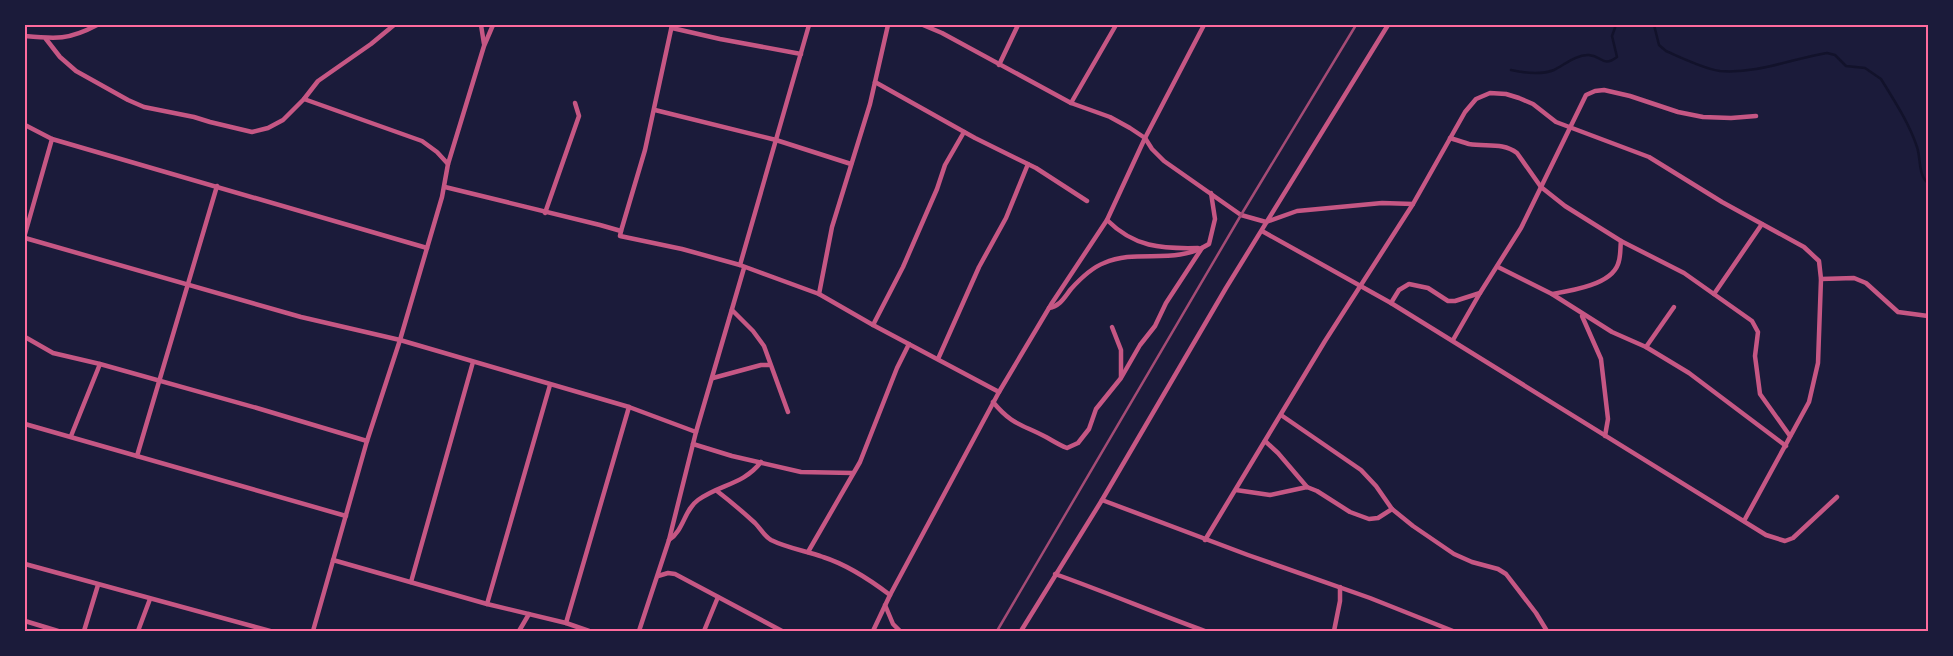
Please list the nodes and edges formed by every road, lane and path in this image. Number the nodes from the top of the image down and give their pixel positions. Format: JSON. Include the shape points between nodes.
{"nodes":[{"id":1,"x":97,"y":25,"type":"edge"},
{"id":2,"x":394,"y":25,"type":"edge"},
{"id":3,"x":481,"y":25,"type":"edge"},
{"id":4,"x":493,"y":25,"type":"edge"},
{"id":5,"x":809,"y":25,"type":"edge"},
{"id":6,"x":888,"y":25,"type":"edge"},
{"id":7,"x":923,"y":25,"type":"edge"},
{"id":8,"x":1018,"y":25,"type":"edge"},
{"id":9,"x":1116,"y":25,"type":"edge"},
{"id":10,"x":1204,"y":25,"type":"edge"},
{"id":11,"x":1388,"y":25,"type":"edge"},
{"id":12,"x":672,"y":26,"type":"edge"},
{"id":13,"x":933,"y":27,"type":"edge"},
{"id":14,"x":26,"y":35,"type":"edge"},
{"id":15,"x":46,"y":39,"type":"junction"},
{"id":16,"x":484,"y":46,"type":"junction"},
{"id":17,"x":801,"y":54,"type":"junction"},
{"id":18,"x":999,"y":65,"type":"junction"},
{"id":19,"x":876,"y":82,"type":"junction"},
{"id":20,"x":304,"y":99,"type":"junction"},
{"id":21,"x":1071,"y":102,"type":"junction"},
{"id":22,"x":574,"y":103,"type":"dead end"},
{"id":23,"x":655,"y":110,"type":"junction"},
{"id":24,"x":1756,"y":116,"type":"dead end"},
{"id":25,"x":25,"y":125,"type":"edge"},
{"id":26,"x":1570,"y":127,"type":"junction"},
{"id":27,"x":964,"y":132,"type":"junction"},
{"id":28,"x":1145,"y":138,"type":"junction"},
{"id":29,"x":1450,"y":138,"type":"junction"},
{"id":30,"x":52,"y":139,"type":"junction"},
{"id":31,"x":776,"y":140,"type":"junction"},
{"id":32,"x":448,"y":164,"type":"junction"},
{"id":33,"x":851,"y":164,"type":"junction"},
{"id":34,"x":1028,"y":164,"type":"junction"},
{"id":35,"x":217,"y":186,"type":"junction"},
{"id":36,"x":445,"y":187,"type":"junction"},
{"id":37,"x":1541,"y":187,"type":"junction"},
{"id":38,"x":1211,"y":193,"type":"junction"},
{"id":39,"x":1087,"y":201,"type":"dead end"},
{"id":40,"x":1413,"y":204,"type":"junction"},
{"id":41,"x":545,"y":213,"type":"junction"},
{"id":42,"x":1106,"y":220,"type":"junction"},
{"id":43,"x":1266,"y":222,"type":"junction"},
{"id":44,"x":1762,"y":224,"type":"junction"},
{"id":45,"x":1262,"y":231,"type":"junction"},
{"id":46,"x":620,"y":232,"type":"junction"},
{"id":47,"x":25,"y":234,"type":"edge"},
{"id":48,"x":25,"y":238,"type":"edge"},
{"id":49,"x":1621,"y":241,"type":"junction"},
{"id":50,"x":427,"y":248,"type":"junction"},
{"id":51,"x":1202,"y":248,"type":"junction"},
{"id":52,"x":742,"y":267,"type":"junction"},
{"id":53,"x":1498,"y":267,"type":"junction"},
{"id":54,"x":1821,"y":280,"type":"junction"},
{"id":55,"x":188,"y":284,"type":"junction"},
{"id":56,"x":1360,"y":285,"type":"junction"},
{"id":57,"x":1480,"y":293,"type":"junction"},
{"id":58,"x":818,"y":294,"type":"junction"},
{"id":59,"x":1552,"y":294,"type":"junction"},
{"id":60,"x":1714,"y":294,"type":"junction"},
{"id":61,"x":1391,"y":303,"type":"junction"},
{"id":62,"x":1674,"y":306,"type":"dead end"},
{"id":63,"x":1048,"y":308,"type":"junction"},
{"id":64,"x":732,"y":310,"type":"junction"},
{"id":65,"x":1582,"y":314,"type":"junction"},
{"id":66,"x":1928,"y":316,"type":"edge"},
{"id":67,"x":873,"y":326,"type":"junction"},
{"id":68,"x":1112,"y":327,"type":"dead end"},
{"id":69,"x":25,"y":337,"type":"edge"},
{"id":70,"x":400,"y":340,"type":"junction"},
{"id":71,"x":1453,"y":340,"type":"junction"},
{"id":72,"x":909,"y":344,"type":"junction"},
{"id":73,"x":1646,"y":347,"type":"junction"},
{"id":74,"x":938,"y":359,"type":"junction"},
{"id":75,"x":473,"y":362,"type":"junction"},
{"id":76,"x":100,"y":364,"type":"junction"},
{"id":77,"x":769,"y":365,"type":"junction"},
{"id":78,"x":713,"y":378,"type":"junction"},
{"id":79,"x":1121,"y":378,"type":"junction"},
{"id":80,"x":160,"y":382,"type":"junction"},
{"id":81,"x":550,"y":384,"type":"junction"},
{"id":82,"x":999,"y":392,"type":"junction"},
{"id":83,"x":994,"y":402,"type":"junction"},
{"id":84,"x":629,"y":407,"type":"junction"},
{"id":85,"x":788,"y":412,"type":"dead end"},
{"id":86,"x":1281,"y":414,"type":"junction"},
{"id":87,"x":25,"y":424,"type":"edge"},
{"id":88,"x":696,"y":432,"type":"junction"},
{"id":89,"x":71,"y":436,"type":"junction"},
{"id":90,"x":1605,"y":436,"type":"junction"},
{"id":91,"x":1790,"y":436,"type":"junction"},
{"id":92,"x":367,"y":441,"type":"junction"},
{"id":93,"x":1265,"y":441,"type":"junction"},
{"id":94,"x":693,"y":444,"type":"junction"},
{"id":95,"x":1786,"y":446,"type":"junction"},
{"id":96,"x":137,"y":456,"type":"junction"},
{"id":97,"x":761,"y":462,"type":"junction"},
{"id":98,"x":853,"y":473,"type":"junction"},
{"id":99,"x":1307,"y":487,"type":"junction"},
{"id":100,"x":1236,"y":490,"type":"junction"},
{"id":101,"x":717,"y":491,"type":"junction"},
{"id":102,"x":1837,"y":497,"type":"dead end"},
{"id":103,"x":1102,"y":500,"type":"junction"},
{"id":104,"x":1392,"y":509,"type":"junction"},
{"id":105,"x":346,"y":516,"type":"junction"},
{"id":106,"x":1744,"y":521,"type":"junction"},
{"id":107,"x":669,"y":540,"type":"junction"},
{"id":108,"x":1205,"y":540,"type":"junction"},
{"id":109,"x":808,"y":552,"type":"junction"},
{"id":110,"x":333,"y":560,"type":"junction"},
{"id":111,"x":25,"y":564,"type":"edge"},
{"id":112,"x":1055,"y":574,"type":"junction"},
{"id":113,"x":658,"y":576,"type":"junction"},
{"id":114,"x":411,"y":582,"type":"junction"},
{"id":115,"x":98,"y":585,"type":"junction"},
{"id":116,"x":1340,"y":587,"type":"junction"},
{"id":117,"x":890,"y":595,"type":"junction"},
{"id":118,"x":718,"y":597,"type":"junction"},
{"id":119,"x":150,"y":599,"type":"junction"},
{"id":120,"x":487,"y":604,"type":"junction"},
{"id":121,"x":885,"y":605,"type":"junction"},
{"id":122,"x":529,"y":614,"type":"junction"},
{"id":123,"x":25,"y":621,"type":"edge"},
{"id":124,"x":566,"y":623,"type":"junction"},
{"id":125,"x":1449,"y":630,"type":"edge"},
{"id":126,"x":58,"y":631,"type":"edge"},
{"id":127,"x":84,"y":631,"type":"edge"},
{"id":128,"x":138,"y":631,"type":"edge"},
{"id":129,"x":270,"y":631,"type":"edge"},
{"id":130,"x":313,"y":631,"type":"edge"},
{"id":131,"x":519,"y":631,"type":"edge"},
{"id":132,"x":589,"y":631,"type":"edge"},
{"id":133,"x":639,"y":631,"type":"edge"},
{"id":134,"x":704,"y":631,"type":"edge"},
{"id":135,"x":782,"y":631,"type":"edge"},
{"id":136,"x":873,"y":631,"type":"edge"},
{"id":137,"x":900,"y":631,"type":"edge"},
{"id":138,"x":1021,"y":631,"type":"edge"},
{"id":139,"x":1205,"y":631,"type":"edge"},
{"id":140,"x":1334,"y":631,"type":"edge"},
{"id":141,"x":1547,"y":631,"type":"edge"}],
"edges":[{"from":1,"to":15,"type":"street","via":[[65,38]]},
{"from":2,"to":20,"type":"street","via":[[318,81]]},
{"from":3,"to":16,"type":"street"},
{"from":4,"to":16,"type":"street"},
{"from":5,"to":17,"type":"street"},
{"from":6,"to":19,"type":"street"},
{"from":7,"to":13,"type":"street"},
{"from":8,"to":18,"type":"street"},
{"from":9,"to":21,"type":"street"},
{"from":10,"to":28,"type":"street"},
{"from":11,"to":43,"type":"street"},
{"from":12,"to":17,"type":"street","via":[[720,39]]},
{"from":12,"to":23,"type":"street"},
{"from":13,"to":18,"type":"street"},
{"from":14,"to":15,"type":"street"},
{"from":15,"to":20,"type":"street","via":[[60,58],[76,71],[128,100],[144,107],[240,130],[252,132],[268,128],[283,120]]},
{"from":16,"to":32,"type":"street"},
{"from":17,"to":31,"type":"street"},
{"from":18,"to":21,"type":"street"},
{"from":19,"to":27,"type":"street"},
{"from":19,"to":33,"type":"street"},
{"from":20,"to":32,"type":"street","via":[[422,141]]},
{"from":21,"to":28,"type":"street","via":[[1110,117]]},
{"from":22,"to":41,"type":"street","via":[[579,116]]},
{"from":23,"to":31,"type":"street"},
{"from":23,"to":46,"type":"street"},
{"from":24,"to":26,"type":"street","via":[[1703,117],[1604,90],[1586,95]]},
{"from":25,"to":30,"type":"street"},
{"from":26,"to":29,"type":"street","via":[[1556,122],[1533,104],[1519,98],[1490,93],[1471,103]]},
{"from":26,"to":37,"type":"street"},
{"from":26,"to":44,"type":"street","via":[[1650,156]]},
{"from":27,"to":34,"type":"street"},
{"from":27,"to":67,"type":"street","via":[[945,165],[903,267]]},
{"from":28,"to":38,"type":"street","via":[[1164,161]]},
{"from":28,"to":42,"type":"street"},
{"from":29,"to":37,"type":"street","via":[[1512,149]]},
{"from":29,"to":40,"type":"street"},
{"from":30,"to":35,"type":"street"},
{"from":30,"to":47,"type":"street"},
{"from":31,"to":33,"type":"street"},
{"from":31,"to":52,"type":"street"},
{"from":32,"to":36,"type":"street"},
{"from":33,"to":58,"type":"street","via":[[832,227]]},
{"from":34,"to":39,"type":"street"},
{"from":34,"to":74,"type":"street","via":[[1006,218],[979,267]]},
{"from":35,"to":50,"type":"street"},
{"from":35,"to":55,"type":"street"},
{"from":36,"to":41,"type":"street"},
{"from":36,"to":50,"type":"street"},
{"from":37,"to":49,"type":"street"},
{"from":37,"to":53,"type":"street"},
{"from":38,"to":43,"type":"street","via":[[1241,215]]},
{"from":38,"to":51,"type":"street","via":[[1214,225],[1208,244]]},
{"from":40,"to":43,"type":"street","via":[[1382,203],[1297,211]]},
{"from":40,"to":56,"type":"street"},
{"from":41,"to":46,"type":"street"},
{"from":42,"to":51,"type":"street","via":[[1131,239],[1160,248]]},
{"from":42,"to":63,"type":"street"},
{"from":43,"to":45,"type":"street"},
{"from":44,"to":54,"type":"street","via":[[1814,255],[1819,261]]},
{"from":44,"to":60,"type":"street"},
{"from":45,"to":56,"type":"street"},
{"from":45,"to":103,"type":"street"},
{"from":46,"to":52,"type":"street","via":[[620,236],[682,249]]},
{"from":48,"to":55,"type":"street"},
{"from":49,"to":59,"type":"street","via":[[1618,264],[1608,277],[1584,287]]},
{"from":49,"to":60,"type":"street","via":[[1678,269]]},
{"from":50,"to":70,"type":"street"},
{"from":51,"to":63,"type":"street","via":[[1178,256],[1124,257],[1105,262],[1090,269],[1056,307]]},
{"from":51,"to":79,"type":"street"},
{"from":52,"to":58,"type":"street"},
{"from":52,"to":64,"type":"street"},
{"from":53,"to":57,"type":"street"},
{"from":53,"to":59,"type":"street"},
{"from":54,"to":66,"type":"street","via":[[1854,278],[1866,282],[1898,312]]},
{"from":54,"to":91,"type":"street","via":[[1817,371],[1809,402]]},
{"from":55,"to":70,"type":"street"},
{"from":55,"to":80,"type":"street"},
{"from":56,"to":61,"type":"street"},
{"from":56,"to":86,"type":"street"},
{"from":57,"to":61,"type":"street","via":[[1455,301],[1428,288],[1409,284],[1399,290]]},
{"from":57,"to":71,"type":"street"},
{"from":58,"to":67,"type":"street"},
{"from":59,"to":65,"type":"street"},
{"from":60,"to":91,"type":"street","via":[[1756,326],[1755,356],[1760,394]]},
{"from":61,"to":71,"type":"street"},
{"from":62,"to":73,"type":"street"},
{"from":63,"to":82,"type":"street"},
{"from":64,"to":77,"type":"street","via":[[760,340]]},
{"from":64,"to":78,"type":"street"},
{"from":65,"to":73,"type":"street"},
{"from":65,"to":90,"type":"street","via":[[1601,359],[1608,419]]},
{"from":67,"to":72,"type":"street"},
{"from":68,"to":79,"type":"street","via":[[1121,350]]},
{"from":69,"to":76,"type":"street","via":[[53,354]]},
{"from":70,"to":75,"type":"street"},
{"from":70,"to":92,"type":"street"},
{"from":71,"to":90,"type":"street"},
{"from":72,"to":74,"type":"street"},
{"from":72,"to":98,"type":"street"},
{"from":73,"to":95,"type":"street","via":[[1689,373]]},
{"from":74,"to":82,"type":"street"},
{"from":75,"to":81,"type":"street"},
{"from":75,"to":114,"type":"street"},
{"from":76,"to":80,"type":"street"},
{"from":76,"to":89,"type":"street"},
{"from":77,"to":78,"type":"street"},
{"from":77,"to":85,"type":"street"},
{"from":78,"to":88,"type":"street"},
{"from":79,"to":83,"type":"street","via":[[1096,409],[1083,437],[1067,448],[1013,422]]},
{"from":80,"to":92,"type":"street"},
{"from":80,"to":96,"type":"street"},
{"from":81,"to":84,"type":"street"},
{"from":81,"to":120,"type":"street"},
{"from":82,"to":83,"type":"street"},
{"from":83,"to":117,"type":"street"},
{"from":84,"to":88,"type":"street"},
{"from":84,"to":124,"type":"street"},
{"from":86,"to":93,"type":"street"},
{"from":86,"to":104,"type":"street","via":[[1361,470]]},
{"from":87,"to":89,"type":"street"},
{"from":88,"to":94,"type":"street"},
{"from":89,"to":96,"type":"street"},
{"from":90,"to":106,"type":"street"},
{"from":91,"to":95,"type":"street"},
{"from":92,"to":105,"type":"street"},
{"from":93,"to":99,"type":"street"},
{"from":93,"to":100,"type":"street"},
{"from":94,"to":97,"type":"street"},
{"from":94,"to":107,"type":"street"},
{"from":95,"to":106,"type":"street"},
{"from":96,"to":105,"type":"street"},
{"from":97,"to":98,"type":"street","via":[[801,472]]},
{"from":97,"to":101,"type":"street","via":[[747,476]]},
{"from":98,"to":109,"type":"street"},
{"from":99,"to":100,"type":"street","via":[[1270,494]]},
{"from":99,"to":104,"type":"street","via":[[1361,516],[1378,518]]},
{"from":100,"to":108,"type":"street"},
{"from":101,"to":107,"type":"street","via":[[696,501],[675,536]]},
{"from":101,"to":109,"type":"street","via":[[771,540]]},
{"from":102,"to":106,"type":"street","via":[[1804,529],[1785,541],[1766,535]]},
{"from":103,"to":108,"type":"street"},
{"from":103,"to":112,"type":"street"},
{"from":104,"to":141,"type":"street","via":[[1454,554],[1506,574]]},
{"from":105,"to":110,"type":"street"},
{"from":107,"to":113,"type":"street"},
{"from":108,"to":116,"type":"street"},
{"from":109,"to":117,"type":"street","via":[[866,577]]},
{"from":110,"to":114,"type":"street"},
{"from":110,"to":130,"type":"street"},
{"from":111,"to":115,"type":"street"},
{"from":112,"to":138,"type":"street"},
{"from":112,"to":139,"type":"street"},
{"from":113,"to":118,"type":"street","via":[[675,574]]},
{"from":113,"to":133,"type":"street"},
{"from":114,"to":120,"type":"street"},
{"from":115,"to":119,"type":"street"},
{"from":115,"to":127,"type":"street"},
{"from":116,"to":125,"type":"street"},
{"from":116,"to":140,"type":"street"},
{"from":117,"to":121,"type":"street"},
{"from":118,"to":134,"type":"street"},
{"from":118,"to":135,"type":"street"},
{"from":119,"to":128,"type":"street"},
{"from":119,"to":129,"type":"street"},
{"from":120,"to":122,"type":"street"},
{"from":121,"to":136,"type":"street"},
{"from":121,"to":137,"type":"street","via":[[893,624]]},
{"from":122,"to":124,"type":"street"},
{"from":122,"to":131,"type":"street"},
{"from":123,"to":126,"type":"street"},
{"from":124,"to":132,"type":"street"}]}
